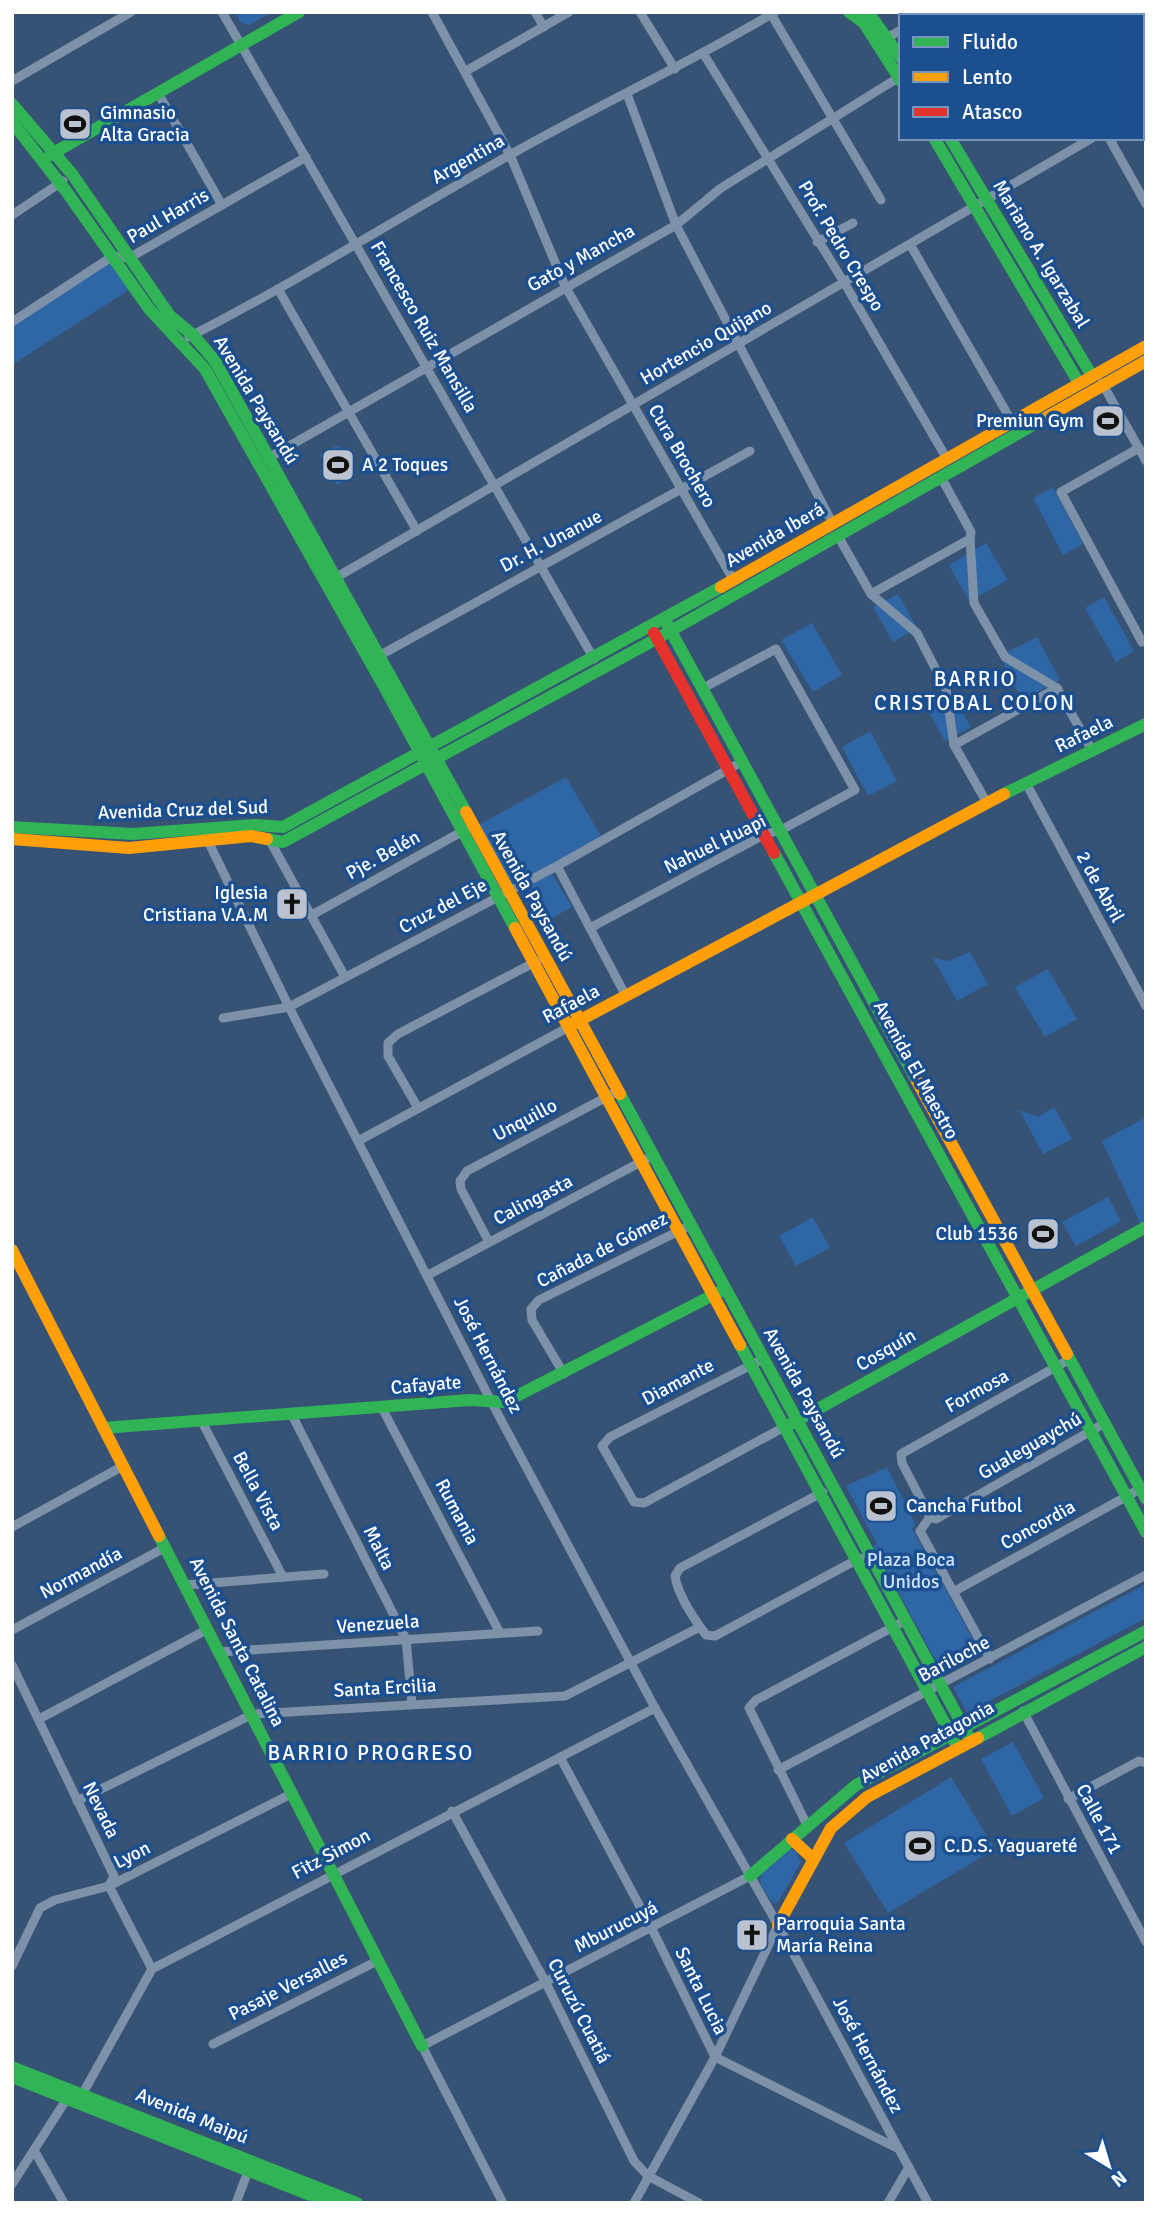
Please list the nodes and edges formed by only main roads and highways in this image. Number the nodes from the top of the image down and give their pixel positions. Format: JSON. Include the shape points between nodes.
{"nodes":[{"id":1,"x":299,"y":12,"type":"edge"},
{"id":2,"x":849,"y":12,"type":"edge"},
{"id":3,"x":868,"y":12,"type":"edge"},
{"id":4,"x":899,"y":55,"type":"edge"},
{"id":5,"x":899,"y":76,"type":"edge"},
{"id":6,"x":12,"y":104,"type":"edge"},
{"id":7,"x":12,"y":122,"type":"edge"},
{"id":8,"x":935,"y":140,"type":"edge"},
{"id":9,"x":951,"y":140,"type":"edge"},
{"id":10,"x":49,"y":155,"type":"junction"},
{"id":11,"x":981,"y":205,"type":"junction"},
{"id":12,"x":187,"y":338,"type":"junction"},
{"id":13,"x":1146,"y":346,"type":"edge"},
{"id":14,"x":1146,"y":362,"type":"edge"},
{"id":15,"x":1092,"y":376,"type":"junction"},
{"id":16,"x":1079,"y":383,"type":"junction"},
{"id":17,"x":835,"y":530,"type":"junction"},
{"id":18,"x":668,"y":625,"type":"junction"},
{"id":19,"x":654,"y":633,"type":"junction"},
{"id":20,"x":375,"y":658,"type":"junction"},
{"id":21,"x":1145,"y":726,"type":"edge"},
{"id":22,"x":428,"y":756,"type":"junction"},
{"id":23,"x":12,"y":827,"type":"edge"},
{"id":24,"x":12,"y":839,"type":"edge"},
{"id":25,"x":816,"y":896,"type":"junction"},
{"id":26,"x":803,"y":903,"type":"junction"},
{"id":27,"x":573,"y":1025,"type":"junction"},
{"id":28,"x":648,"y":1159,"type":"junction"},
{"id":29,"x":1146,"y":1227,"type":"edge"},
{"id":30,"x":12,"y":1250,"type":"edge"},
{"id":31,"x":1031,"y":1288,"type":"junction"},
{"id":32,"x":720,"y":1292,"type":"junction"},
{"id":33,"x":1018,"y":1296,"type":"junction"},
{"id":34,"x":791,"y":1424,"type":"junction"},
{"id":35,"x":103,"y":1428,"type":"junction"},
{"id":36,"x":1143,"y":1494,"type":"edge"},
{"id":37,"x":1146,"y":1532,"type":"edge"},
{"id":38,"x":864,"y":1556,"type":"junction"},
{"id":39,"x":1146,"y":1631,"type":"edge"},
{"id":40,"x":1146,"y":1647,"type":"edge"},
{"id":41,"x":957,"y":1730,"type":"junction"},
{"id":42,"x":970,"y":1740,"type":"junction"},
{"id":43,"x":957,"y":1746,"type":"junction"},
{"id":44,"x":792,"y":1839,"type":"junction"},
{"id":45,"x":812,"y":1858,"type":"junction"},
{"id":46,"x":750,"y":1876,"type":"road end"},
{"id":47,"x":778,"y":1925,"type":"road end"},
{"id":48,"x":422,"y":2046,"type":"road end"},
{"id":49,"x":12,"y":2067,"type":"edge"},
{"id":50,"x":12,"y":2077,"type":"edge"},
{"id":51,"x":74,"y":2094,"type":"junction"},
{"id":52,"x":250,"y":2166,"type":"junction"},
{"id":53,"x":330,"y":2203,"type":"edge"},
{"id":54,"x":357,"y":2203,"type":"edge"}],
"edges":[{"from":1,"to":10,"type":"main road"},
{"from":2,"to":5,"type":"main road","via":[[864,23]]},
{"from":3,"to":4,"type":"main road"},
{"from":6,"to":10,"type":"main road","name":"Avenida Paysandú"},
{"from":7,"to":10,"type":"main road","name":"Avenida Paysandú"},
{"from":8,"to":11,"type":"main road","name":"Mariano A. Igarzabal"},
{"from":9,"to":11,"type":"main road","name":"Mariano A. Igarzabal"},
{"from":10,"to":12,"type":"main road","name":"Avenida Paysandú"},
{"from":10,"to":12,"type":"main road","name":"Avenida Paysandú","via":[[157,319]]},
{"from":11,"to":15,"type":"main road","name":"Mariano A. Igarzabal"},
{"from":11,"to":16,"type":"main road","name":"Mariano A. Igarzabal"},
{"from":12,"to":20,"type":"main road","name":"Avenida Paysandú"},
{"from":12,"to":20,"type":"main road","name":"Avenida Paysandú","via":[[215,360],[337,577]]},
{"from":13,"to":15,"type":"main road","name":"Avenida Iberá"},
{"from":14,"to":17,"type":"main road","name":"Avenida Iberá","via":[[941,477]]},
{"from":15,"to":16,"type":"main road","name":"Avenida Iberá"},
{"from":16,"to":17,"type":"main road","name":"Avenida Iberá"},
{"from":17,"to":18,"type":"main road","name":"Avenida Iberá"},
{"from":17,"to":18,"type":"main road","name":"Avenida Iberá","via":[[734,581]]},
{"from":18,"to":19,"type":"main road","name":"Avenida Iberá"},
{"from":18,"to":25,"type":"main road","name":"Avenida El Maestro"},
{"from":19,"to":22,"type":"main road","name":"Avenida Iberá"},
{"from":19,"to":22,"type":"main road","name":"Avenida Iberá","via":[[594,659]]},
{"from":19,"to":26,"type":"main road","name":"Avenida El Maestro"},
{"from":20,"to":22,"type":"main road","name":"Avenida Paysandú"},
{"from":21,"to":25,"type":"main road","name":"Rafaela","via":[[1026,783]]},
{"from":22,"to":23,"type":"main road","name":"Avenida Cruz del Sud","via":[[283,827],[133,834]]},
{"from":22,"to":24,"type":"main road","name":"Avenida Cruz del Sud","via":[[283,842],[251,836],[129,848]]},
{"from":22,"to":27,"type":"main road","name":"Avenida Paysandú"},
{"from":25,"to":26,"type":"main road","name":"Rafaela"},
{"from":25,"to":31,"type":"main road","name":"Avenida El Maestro"},
{"from":26,"to":27,"type":"main road","name":"Rafaela"},
{"from":26,"to":33,"type":"main road","name":"Avenida El Maestro"},
{"from":27,"to":28,"type":"main road","name":"Avenida Paysandú","via":[[618,1091]]},
{"from":27,"to":28,"type":"main road","name":"Avenida Paysandú","via":[[605,1097]]},
{"from":28,"to":32,"type":"main road","name":"Avenida Paysandú"},
{"from":29,"to":31,"type":"main road","name":"Cosquín"},
{"from":30,"to":35,"type":"main road","name":"Avenida Santa Catalina"},
{"from":31,"to":33,"type":"main road","name":"Cosquín"},
{"from":31,"to":36,"type":"main road","name":"Avenida El Maestro"},
{"from":32,"to":34,"type":"main road","name":"Avenida Paysandú"},
{"from":32,"to":35,"type":"main road","name":"Cafayate","via":[[505,1402],[470,1400]]},
{"from":33,"to":34,"type":"main road","name":"Cosquín"},
{"from":33,"to":37,"type":"main road","name":"Avenida El Maestro"},
{"from":34,"to":38,"type":"main road","name":"Avenida Paysandú","via":[[821,1493]]},
{"from":34,"to":38,"type":"main road","name":"Avenida Paysandú","via":[[834,1486]]},
{"from":35,"to":48,"type":"main road","name":"Avenida Santa Catalina"},
{"from":38,"to":41,"type":"main road","name":"Avenida Paysandú"},
{"from":39,"to":41,"type":"main road","name":"Avenida Patagonia"},
{"from":40,"to":42,"type":"main road","name":"Avenida Patagonia"},
{"from":41,"to":42,"type":"main road","name":"Avenida Paysandú"},
{"from":41,"to":43,"type":"main road","name":"Avenida Paysandú"},
{"from":41,"to":44,"type":"main road","name":"Avenida Patagonia","via":[[856,1785]]},
{"from":42,"to":43,"type":"main road","name":"Avenida Patagonia"},
{"from":43,"to":45,"type":"main road","name":"Avenida Patagonia","via":[[867,1797],[831,1828]]},
{"from":44,"to":45,"type":"main road"},
{"from":44,"to":46,"type":"main road","name":"Avenida Patagonia"},
{"from":45,"to":47,"type":"main road","name":"Avenida Patagonia"},
{"from":49,"to":51,"type":"main road","name":"Avenida Maipú"},
{"from":50,"to":51,"type":"main road","name":"Avenida Maipú"},
{"from":51,"to":52,"type":"main road","name":"Avenida Maipú"},
{"from":52,"to":53,"type":"main road","name":"Avenida Maipú"},
{"from":52,"to":54,"type":"main road","name":"Avenida Maipú"}]}
